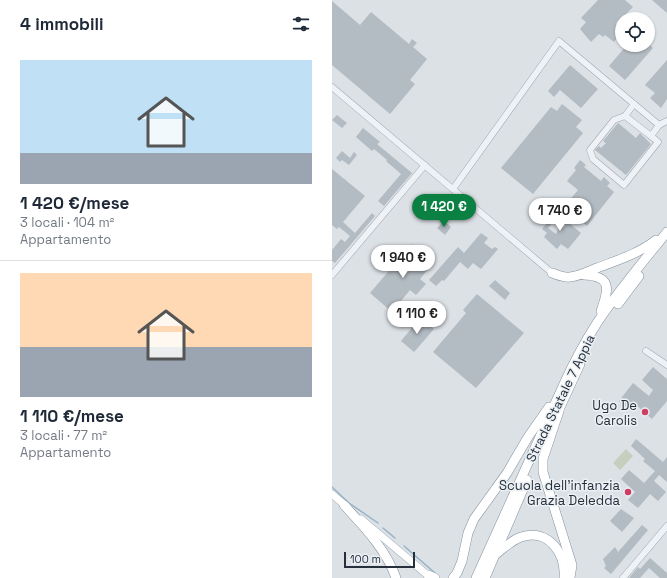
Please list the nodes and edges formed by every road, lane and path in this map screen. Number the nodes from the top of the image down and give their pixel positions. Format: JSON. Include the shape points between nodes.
{"nodes":[{"id":1,"x":332,"y":87,"type":"edge"},
{"id":2,"x":634,"y":104,"type":"junction"},
{"id":3,"x":625,"y":116,"type":"junction"},
{"id":4,"x":667,"y":121,"type":"edge"},
{"id":5,"x":659,"y":125,"type":"junction"},
{"id":6,"x":651,"y":136,"type":"junction"},
{"id":7,"x":425,"y":165,"type":"junction"},
{"id":8,"x":453,"y":189,"type":"junction"},
{"id":9,"x":667,"y":232,"type":"edge"},
{"id":10,"x":667,"y":242,"type":"edge"},
{"id":11,"x":552,"y":273,"type":"joint"},
{"id":12,"x":332,"y":274,"type":"edge"},
{"id":13,"x":581,"y":274,"type":"junction"},
{"id":14,"x":596,"y":324,"type":"junction"},
{"id":15,"x":646,"y":351,"type":"dead end"},
{"id":16,"x":667,"y":365,"type":"edge"},
{"id":17,"x":563,"y":386,"type":"junction"},
{"id":18,"x":563,"y":401,"type":"junction"},
{"id":19,"x":332,"y":494,"type":"edge"},
{"id":20,"x":344,"y":505,"type":"junction"},
{"id":21,"x":667,"y":526,"type":"edge"},
{"id":22,"x":495,"y":555,"type":"junction"},
{"id":23,"x":431,"y":577,"type":"edge"},
{"id":24,"x":396,"y":578,"type":"edge"},
{"id":25,"x":453,"y":578,"type":"edge"},
{"id":26,"x":476,"y":578,"type":"edge"},
{"id":27,"x":485,"y":578,"type":"edge"},
{"id":28,"x":564,"y":578,"type":"edge"},
{"id":29,"x":570,"y":578,"type":"edge"},
{"id":30,"x":623,"y":578,"type":"edge"}],
"edges":[{"from":1,"to":7,"type":"street"},
{"from":2,"to":3,"type":"street"},
{"from":2,"to":5,"type":"street"},
{"from":2,"to":8,"type":"street","via":[[559,41]]},
{"from":3,"to":6,"type":"street"},
{"from":3,"to":6,"type":"street","via":[[614,120],[590,150],[593,159],[624,185],[658,142]]},
{"from":4,"to":5,"type":"street"},
{"from":5,"to":6,"type":"street"},
{"from":7,"to":8,"type":"street"},
{"from":7,"to":12,"type":"street"},
{"from":8,"to":11,"type":"street"},
{"from":9,"to":13,"type":"highway","via":[[632,255]]},
{"from":9,"to":14,"type":"highway","name":"Strada Statale 7 Appia","via":[[624,284]]},
{"from":10,"to":18,"type":"highway","name":"Strada Statale 7 Appia","via":[[601,327]]},
{"from":11,"to":13,"type":"highway","via":[[566,277]]},
{"from":13,"to":14,"type":"highway","via":[[596,275],[607,287],[607,296]]},
{"from":14,"to":17,"type":"highway","name":"Strada Statale 7 Appia"},
{"from":15,"to":16,"type":"street"},
{"from":17,"to":25,"type":"highway","via":[[474,519],[462,561]]},
{"from":17,"to":26,"type":"highway","name":"Strada Statale 7 Appia"},
{"from":18,"to":22,"type":"highway","name":"Strada Statale 7 Appia","via":[[536,457]]},
{"from":18,"to":29,"type":"highway","via":[[543,459],[543,472],[572,565]]},
{"from":19,"to":20,"type":"main road"},
{"from":20,"to":23,"type":"main road"},
{"from":20,"to":24,"type":"highway","via":[[376,541]]},
{"from":21,"to":30,"type":"street"},
{"from":22,"to":27,"type":"highway","name":"Strada Statale 7 Appia"},
{"from":22,"to":28,"type":"highway","via":[[521,537],[541,537],[556,547],[560,554]]}]}
